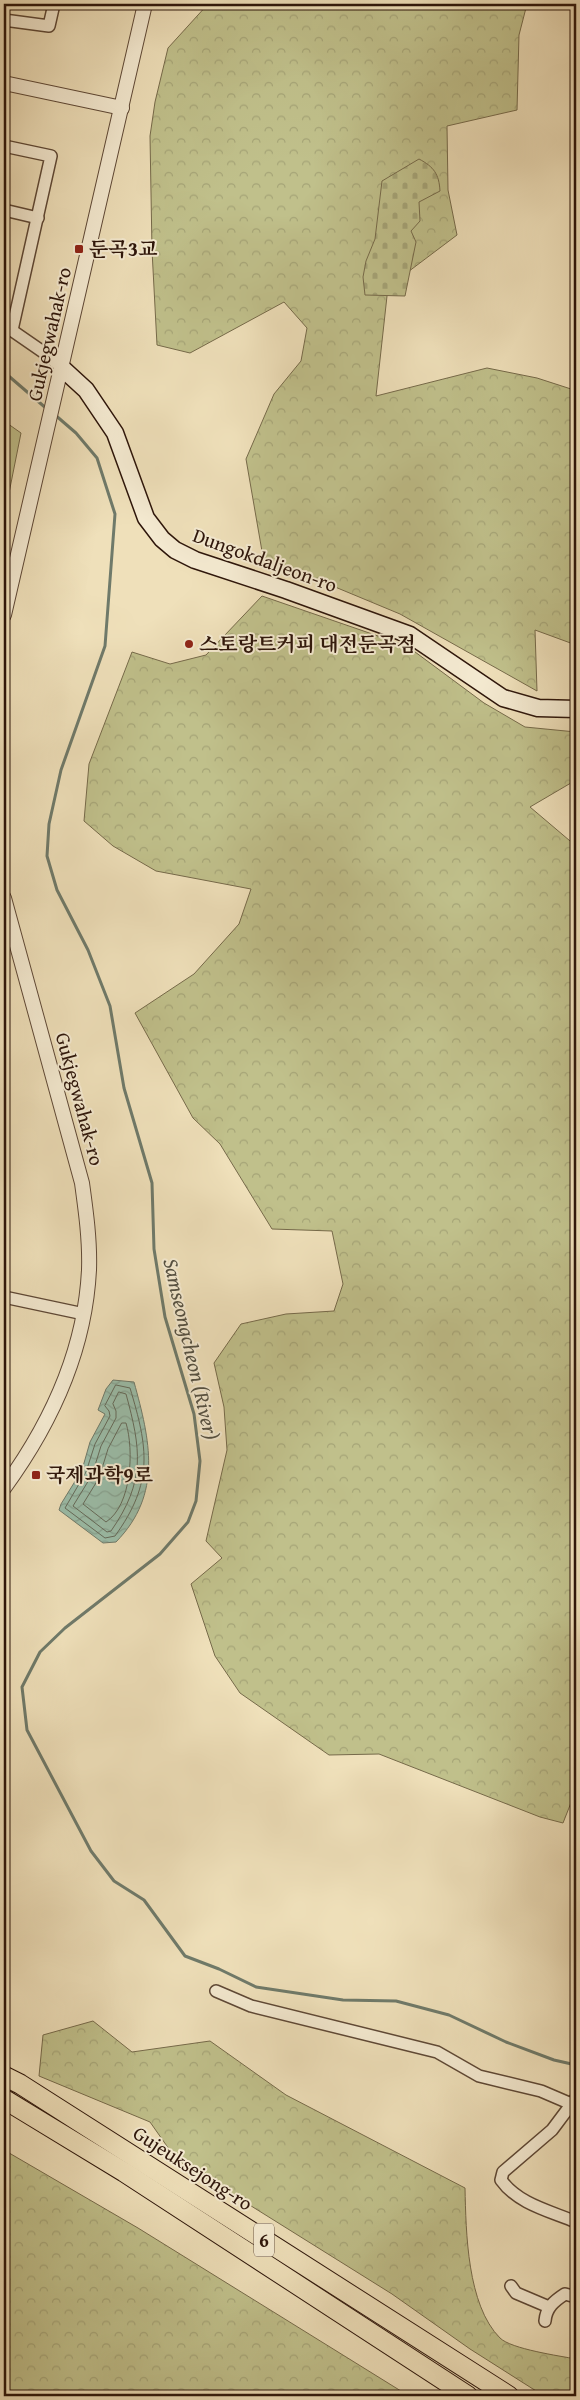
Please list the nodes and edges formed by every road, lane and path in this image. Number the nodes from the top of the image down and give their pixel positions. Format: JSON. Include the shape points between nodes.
{"nodes":[{"id":1,"x":54,"y":4,"type":"edge"},
{"id":2,"x":145,"y":4,"type":"edge"},
{"id":3,"x":4,"y":20,"type":"edge"},
{"id":4,"x":4,"y":83,"type":"edge"},
{"id":5,"x":122,"y":108,"type":"junction"},
{"id":6,"x":4,"y":146,"type":"edge"},
{"id":7,"x":4,"y":210,"type":"edge"},
{"id":8,"x":38,"y":218,"type":"junction"},
{"id":9,"x":8,"y":327,"type":"edge"},
{"id":10,"x":62,"y":368,"type":"junction"},
{"id":11,"x":6,"y":593,"type":"edge"},
{"id":12,"x":4,"y":616,"type":"edge"},
{"id":13,"x":576,"y":709,"type":"edge"},
{"id":14,"x":4,"y":898,"type":"edge"},
{"id":15,"x":4,"y":1297,"type":"edge"},
{"id":16,"x":84,"y":1314,"type":"junction"},
{"id":17,"x":4,"y":1488,"type":"edge"},
{"id":18,"x":216,"y":1991,"type":"dead end"},
{"id":19,"x":9,"y":2078,"type":"edge"},
{"id":20,"x":5,"y":2101,"type":"edge"},
{"id":21,"x":575,"y":2102,"type":"edge"},
{"id":22,"x":576,"y":2222,"type":"edge"},
{"id":23,"x":511,"y":2286,"type":"dead end"},
{"id":24,"x":576,"y":2297,"type":"edge"},
{"id":25,"x":549,"y":2306,"type":"junction"},
{"id":26,"x":545,"y":2321,"type":"dead end"},
{"id":27,"x":468,"y":2396,"type":"edge"},
{"id":28,"x":509,"y":2396,"type":"edge"}],
"edges":[{"from":1,"to":3,"type":"street","via":[[49,26]]},
{"from":2,"to":5,"type":"street","name":"Gukjegwahak-ro"},
{"from":4,"to":5,"type":"street"},
{"from":5,"to":10,"type":"street","name":"Gukjegwahak-ro"},
{"from":6,"to":8,"type":"street","via":[[51,156]]},
{"from":7,"to":8,"type":"street"},
{"from":8,"to":9,"type":"street"},
{"from":9,"to":10,"type":"street"},
{"from":10,"to":11,"type":"street","name":"Gukjegwahak-ro"},
{"from":10,"to":13,"type":"main road","name":"Dungokdaljeon-ro","via":[[86,390],[115,433],[146,518],[175,550],[195,560],[410,635],[503,698],[538,708]]},
{"from":11,"to":12,"type":"street","name":"Gukjegwahak-ro"},
{"from":14,"to":16,"type":"street","name":"Gukjegwahak-ro","via":[[82,1183],[89,1270]]},
{"from":15,"to":16,"type":"street"},
{"from":16,"to":17,"type":"street","name":"Gukjegwahak-ro","via":[[54,1406],[29,1453]]},
{"from":18,"to":21,"type":"street","via":[[260,2008],[437,2052],[479,2076]]},
{"from":19,"to":28,"type":"highway","name":"Gujeuksejong-ro","number":"6"},
{"from":20,"to":27,"type":"highway","name":"Gujeuksejong-ro","number":"6","via":[[124,2172]]},
{"from":21,"to":22,"type":"street","via":[[552,2130],[503,2172],[501,2180],[521,2198]]},
{"from":23,"to":25,"type":"street","via":[[516,2293]]},
{"from":24,"to":25,"type":"street","via":[[565,2294]]},
{"from":25,"to":26,"type":"street"}]}
